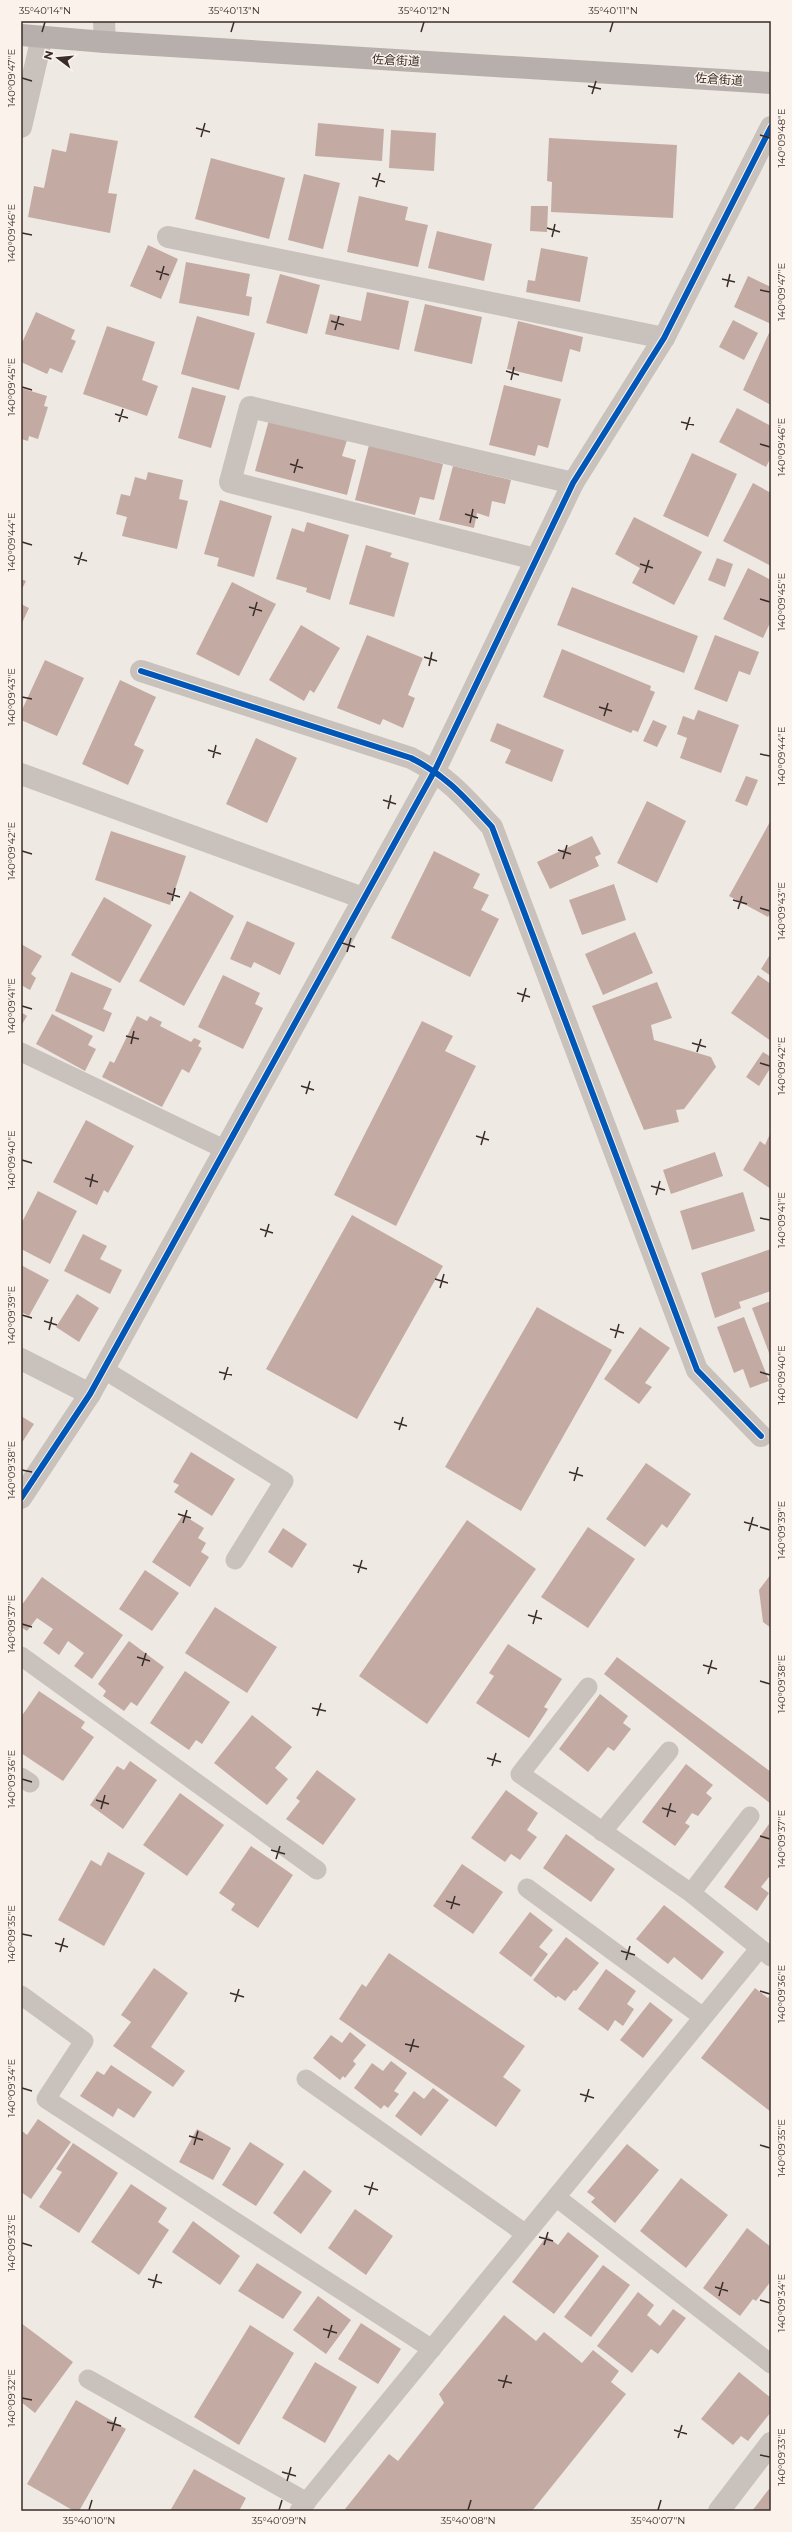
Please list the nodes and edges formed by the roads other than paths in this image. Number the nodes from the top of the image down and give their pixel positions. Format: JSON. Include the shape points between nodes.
{"nodes":[{"id":1,"x":104,"y":21,"type":"edge"},
{"id":2,"x":32,"y":36,"type":"edge"},
{"id":3,"x":105,"y":42,"type":"junction"},
{"id":4,"x":771,"y":83,"type":"edge"},
{"id":5,"x":21,"y":126,"type":"edge"},
{"id":6,"x":771,"y":128,"type":"edge"},
{"id":7,"x":168,"y":237,"type":"dead end"},
{"id":8,"x":664,"y":338,"type":"junction"},
{"id":9,"x":573,"y":484,"type":"junction"},
{"id":10,"x":535,"y":559,"type":"junction"},
{"id":11,"x":141,"y":671,"type":"dead end"},
{"id":12,"x":435,"y":770,"type":"junction"},
{"id":13,"x":21,"y":774,"type":"edge"},
{"id":14,"x":363,"y":898,"type":"junction"},
{"id":15,"x":21,"y":1052,"type":"edge"},
{"id":16,"x":224,"y":1149,"type":"junction"},
{"id":17,"x":21,"y":1359,"type":"edge"},
{"id":18,"x":103,"y":1369,"type":"junction"},
{"id":19,"x":90,"y":1394,"type":"junction"},
{"id":20,"x":768,"y":1434,"type":"edge"},
{"id":21,"x":21,"y":1498,"type":"edge"},
{"id":22,"x":235,"y":1560,"type":"dead end"},
{"id":23,"x":21,"y":1656,"type":"edge"},
{"id":24,"x":588,"y":1688,"type":"dead end"},
{"id":25,"x":669,"y":1751,"type":"dead end"},
{"id":26,"x":750,"y":1816,"type":"dead end"},
{"id":27,"x":602,"y":1832,"type":"junction"},
{"id":28,"x":317,"y":1870,"type":"dead end"},
{"id":29,"x":527,"y":1888,"type":"dead end"},
{"id":30,"x":691,"y":1893,"type":"junction"},
{"id":31,"x":768,"y":1955,"type":"edge"},
{"id":32,"x":21,"y":1995,"type":"edge"},
{"id":33,"x":703,"y":2017,"type":"junction"},
{"id":34,"x":306,"y":2079,"type":"dead end"},
{"id":35,"x":556,"y":2197,"type":"junction"},
{"id":36,"x":526,"y":2234,"type":"junction"},
{"id":37,"x":432,"y":2349,"type":"junction"},
{"id":38,"x":771,"y":2364,"type":"edge"},
{"id":39,"x":88,"y":2378,"type":"dead end"},
{"id":40,"x":771,"y":2444,"type":"edge"},
{"id":41,"x":303,"y":2506,"type":"edge"},
{"id":42,"x":719,"y":2511,"type":"edge"}],
"edges":[{"from":1,"to":3,"type":"street"},
{"from":2,"to":3,"type":"main road","name":"佐倉街道"},
{"from":2,"to":5,"type":"street"},
{"from":3,"to":4,"type":"main road","name":"佐倉街道"},
{"from":6,"to":8,"type":"street"},
{"from":7,"to":8,"type":"street"},
{"from":8,"to":9,"type":"street"},
{"from":9,"to":10,"type":"street"},
{"from":9,"to":10,"type":"street","via":[[250,407],[230,482]]},
{"from":10,"to":12,"type":"street"},
{"from":11,"to":12,"type":"street","via":[[411,758]]},
{"from":12,"to":14,"type":"street"},
{"from":12,"to":20,"type":"street","via":[[464,796],[492,827],[697,1370]]},
{"from":13,"to":14,"type":"street"},
{"from":14,"to":16,"type":"street"},
{"from":15,"to":16,"type":"lane"},
{"from":16,"to":18,"type":"street"},
{"from":17,"to":19,"type":"street"},
{"from":18,"to":19,"type":"street"},
{"from":18,"to":22,"type":"lane","via":[[284,1480]]},
{"from":19,"to":21,"type":"street"},
{"from":23,"to":28,"type":"lane"},
{"from":24,"to":27,"type":"lane","via":[[520,1774]]},
{"from":25,"to":27,"type":"lane"},
{"from":26,"to":30,"type":"lane"},
{"from":27,"to":30,"type":"lane"},
{"from":29,"to":33,"type":"lane"},
{"from":30,"to":31,"type":"lane"},
{"from":31,"to":33,"type":"lane"},
{"from":32,"to":37,"type":"lane","via":[[84,2041],[46,2099]]},
{"from":33,"to":35,"type":"lane"},
{"from":34,"to":36,"type":"lane"},
{"from":35,"to":36,"type":"lane"},
{"from":35,"to":38,"type":"lane"},
{"from":36,"to":37,"type":"lane"},
{"from":37,"to":41,"type":"lane"},
{"from":39,"to":41,"type":"lane"},
{"from":40,"to":42,"type":"street"}]}
